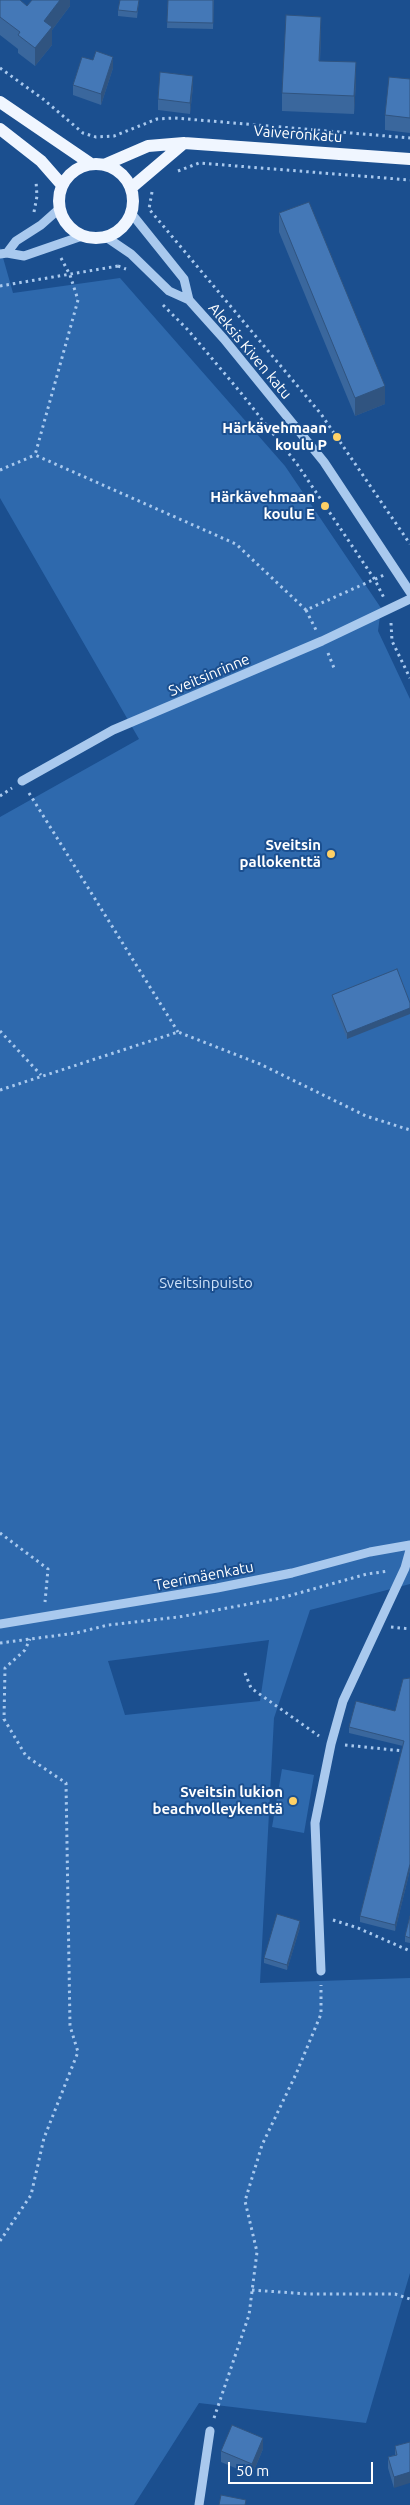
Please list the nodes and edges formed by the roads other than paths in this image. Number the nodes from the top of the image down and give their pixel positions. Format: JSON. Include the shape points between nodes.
{"nodes":[{"id":1,"x":0,"y":102,"type":"edge"},
{"id":2,"x":0,"y":129,"type":"edge"},
{"id":3,"x":184,"y":143,"type":"junction"},
{"id":4,"x":410,"y":159,"type":"edge"},
{"id":5,"x":98,"y":165,"type":"junction"},
{"id":6,"x":62,"y":185,"type":"junction"},
{"id":7,"x":131,"y":188,"type":"junction"},
{"id":8,"x":59,"y":209,"type":"junction"},
{"id":9,"x":131,"y":213,"type":"junction"},
{"id":10,"x":82,"y":236,"type":"junction"},
{"id":11,"x":106,"y":237,"type":"junction"},
{"id":12,"x":4,"y":254,"type":"edge"},
{"id":13,"x":189,"y":300,"type":"junction"},
{"id":14,"x":410,"y":592,"type":"edge"},
{"id":15,"x":410,"y":599,"type":"edge"},
{"id":16,"x":22,"y":781,"type":"road end"},
{"id":17,"x":410,"y":1545,"type":"edge"},
{"id":18,"x":410,"y":1550,"type":"edge"},
{"id":19,"x":0,"y":1624,"type":"edge"},
{"id":20,"x":321,"y":1972,"type":"road end"},
{"id":21,"x":210,"y":2430,"type":"road end"},
{"id":22,"x":199,"y":2505,"type":"edge"}],
"edges":[{"from":1,"to":5,"type":"main road"},
{"from":2,"to":6,"type":"main road","via":[[41,161]]},
{"from":3,"to":4,"type":"main road","name":"Vaiveronkatu"},
{"from":3,"to":5,"type":"main road","name":"Vaiveronkatu","via":[[148,146]]},
{"from":3,"to":7,"type":"main road"},
{"from":5,"to":6,"type":"main road","via":[[75,171]]},
{"from":5,"to":7,"type":"main road","via":[[116,170]]},
{"from":6,"to":8,"type":"main road"},
{"from":7,"to":9,"type":"main road"},
{"from":8,"to":10,"type":"main road","via":[[71,230]]},
{"from":8,"to":12,"type":"street","via":[[16,240]]},
{"from":9,"to":11,"type":"main road","via":[[126,224]]},
{"from":9,"to":13,"type":"street","name":"Aleksis Kiven katu","via":[[184,279]]},
{"from":10,"to":11,"type":"main road"},
{"from":10,"to":12,"type":"street","via":[[24,256]]},
{"from":11,"to":13,"type":"street","name":"Aleksis Kiven katu","via":[[131,254],[170,291]]},
{"from":13,"to":14,"type":"street","name":"Aleksis Kiven katu","via":[[324,462]]},
{"from":15,"to":16,"type":"street","name":"Sveitsinrinne","via":[[322,641],[113,730]]},
{"from":17,"to":19,"type":"street","name":"Teerimäenkatu","via":[[217,1588]]},
{"from":18,"to":20,"type":"street","via":[[405,1568],[342,1701],[331,1744],[315,1823]]},
{"from":21,"to":22,"type":"street"}]}
